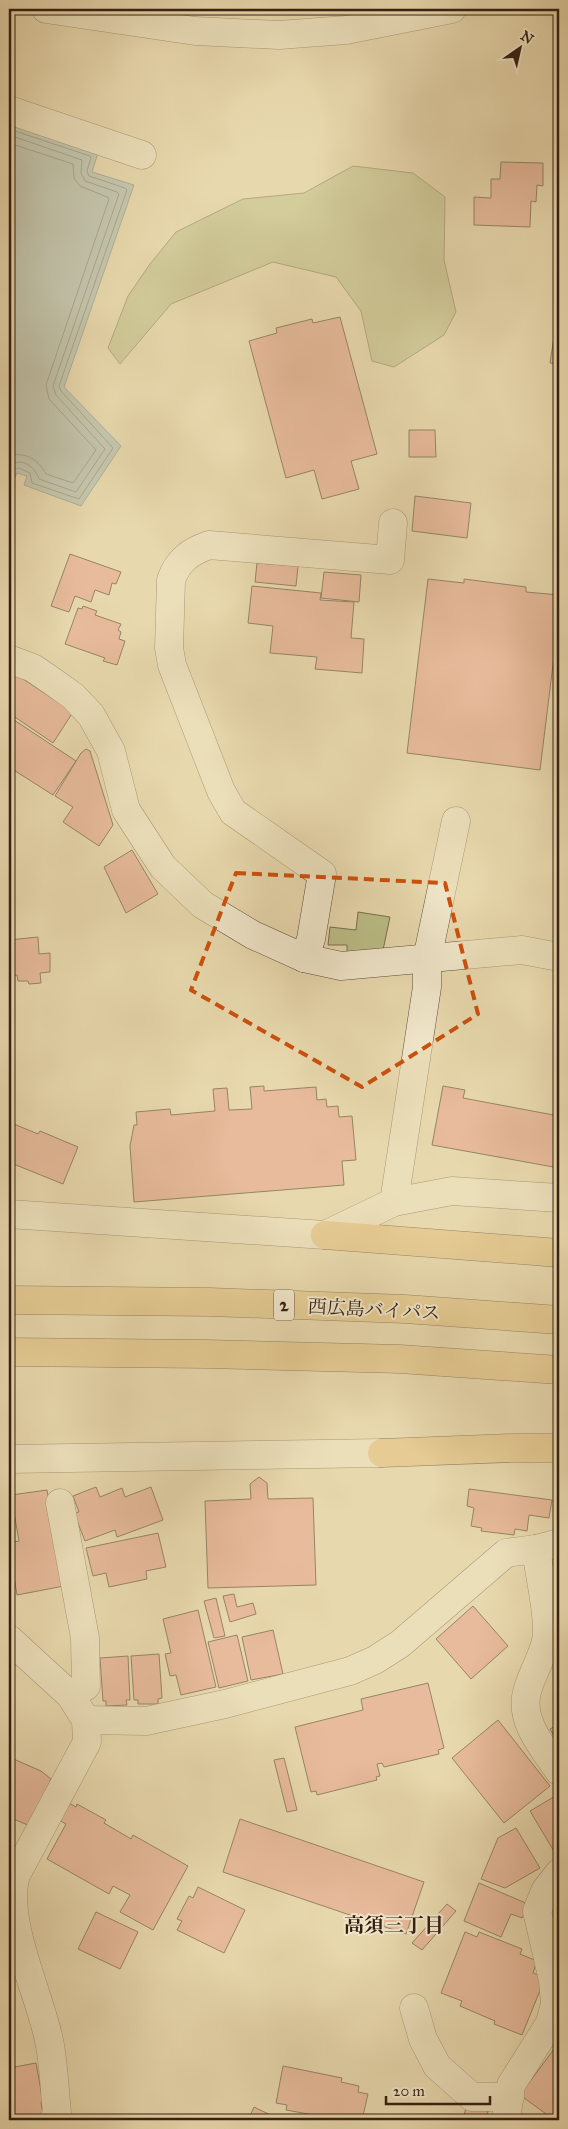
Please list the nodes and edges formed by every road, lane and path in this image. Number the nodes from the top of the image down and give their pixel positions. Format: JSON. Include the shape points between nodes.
{"nodes":[{"id":1,"x":46,"y":9,"type":"edge"},
{"id":2,"x":452,"y":9,"type":"edge"},
{"id":3,"x":9,"y":110,"type":"edge"},
{"id":4,"x":142,"y":155,"type":"dead end"},
{"id":5,"x":393,"y":523,"type":"dead end"},
{"id":6,"x":9,"y":659,"type":"edge"},
{"id":7,"x":456,"y":821,"type":"dead end"},
{"id":8,"x":559,"y":956,"type":"edge"},
{"id":9,"x":304,"y":958,"type":"junction"},
{"id":10,"x":427,"y":959,"type":"junction"},
{"id":11,"x":559,"y":1198,"type":"edge"},
{"id":12,"x":394,"y":1202,"type":"junction"},
{"id":13,"x":9,"y":1214,"type":"edge"},
{"id":14,"x":325,"y":1235,"type":"junction"},
{"id":15,"x":559,"y":1253,"type":"edge"},
{"id":16,"x":9,"y":1300,"type":"edge"},
{"id":17,"x":559,"y":1320,"type":"edge"},
{"id":18,"x":9,"y":1352,"type":"edge"},
{"id":19,"x":559,"y":1370,"type":"edge"},
{"id":20,"x":559,"y":1448,"type":"edge"},
{"id":21,"x":382,"y":1453,"type":"joint"},
{"id":22,"x":9,"y":1459,"type":"edge"},
{"id":23,"x":60,"y":1503,"type":"dead end"},
{"id":24,"x":547,"y":1546,"type":"edge"},
{"id":25,"x":9,"y":1639,"type":"edge"},
{"id":26,"x":70,"y":1695,"type":"junction"},
{"id":27,"x":86,"y":1720,"type":"junction"},
{"id":28,"x":559,"y":1771,"type":"edge"},
{"id":29,"x":559,"y":1873,"type":"edge"},
{"id":30,"x":17,"y":1957,"type":"edge"},
{"id":31,"x":414,"y":2008,"type":"dead end"},
{"id":32,"x":508,"y":2109,"type":"edge"},
{"id":33,"x":54,"y":2120,"type":"edge"}],
"edges":[{"from":1,"to":2,"type":"street","via":[[195,31],[279,35],[346,30]]},
{"from":3,"to":4,"type":"street"},
{"from":5,"to":9,"type":"street","via":[[390,560],[209,545],[187,554],[170,580],[169,648],[172,665],[221,791],[233,812],[322,874],[311,939]]},
{"from":6,"to":9,"type":"street","via":[[33,668],[73,696],[91,715],[111,751],[126,810],[163,866],[204,905],[253,935]]},
{"from":7,"to":10,"type":"street"},
{"from":8,"to":10,"type":"street","via":[[522,950]]},
{"from":9,"to":10,"type":"street","via":[[341,966]]},
{"from":10,"to":12,"type":"street","via":[[427,987]]},
{"from":11,"to":12,"type":"street","via":[[452,1191]]},
{"from":12,"to":14,"type":"street"},
{"from":13,"to":14,"type":"street"},
{"from":14,"to":15,"type":"highway"},
{"from":16,"to":17,"type":"highway","name":"西広島バイパス","number":"2","via":[[210,1302],[405,1309]]},
{"from":18,"to":19,"type":"highway","via":[[391,1359]]},
{"from":20,"to":21,"type":"highway"},
{"from":21,"to":22,"type":"street"},
{"from":23,"to":26,"type":"street","via":[[85,1638],[86,1686]]},
{"from":24,"to":27,"type":"street","via":[[506,1553],[400,1644],[350,1672],[146,1721]]},
{"from":24,"to":28,"type":"street","via":[[546,1640],[526,1693],[527,1716],[536,1737]]},
{"from":25,"to":26,"type":"street"},
{"from":26,"to":27,"type":"street"},
{"from":27,"to":30,"type":"street","via":[[87,1742],[16,1875],[12,1889]]},
{"from":29,"to":32,"type":"street","via":[[545,1891],[537,1910],[553,1980],[555,2004],[550,2023],[512,2085]]},
{"from":30,"to":33,"type":"street","via":[[48,2036],[57,2112]]},
{"from":31,"to":32,"type":"street","via":[[423,2039],[438,2066],[472,2097]]}]}
